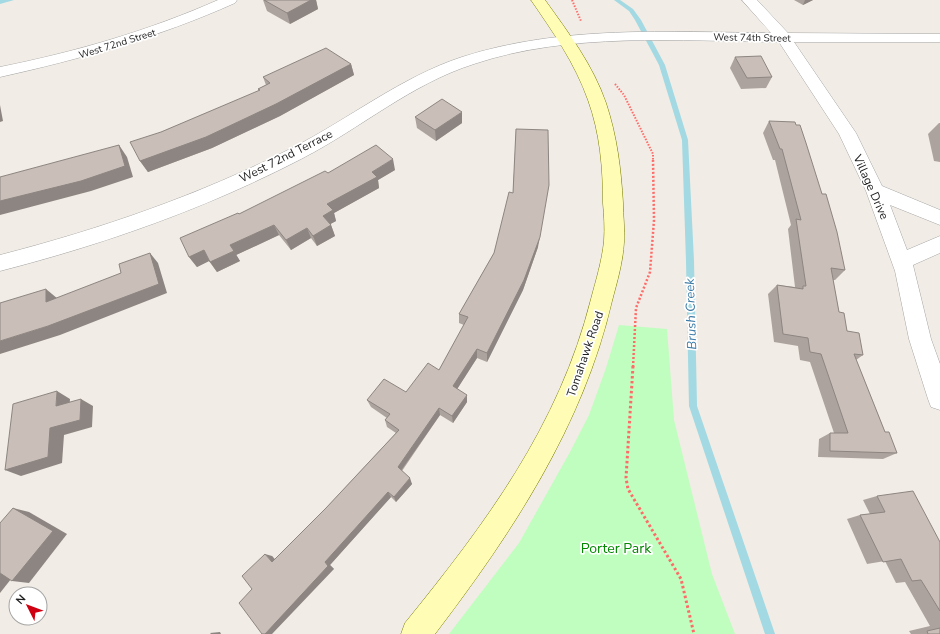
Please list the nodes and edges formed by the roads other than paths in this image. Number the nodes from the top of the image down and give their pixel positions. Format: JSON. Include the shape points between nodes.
{"nodes":[{"id":1,"x":230,"y":0,"type":"edge"},
{"id":2,"x":538,"y":0,"type":"edge"},
{"id":3,"x":749,"y":0,"type":"edge"},
{"id":4,"x":573,"y":34,"type":"junction"},
{"id":5,"x":784,"y":38,"type":"junction"},
{"id":6,"x":940,"y":38,"type":"edge"},
{"id":7,"x":0,"y":72,"type":"edge"},
{"id":8,"x":875,"y":191,"type":"junction"},
{"id":9,"x":940,"y":218,"type":"edge"},
{"id":10,"x":940,"y":244,"type":"edge"},
{"id":11,"x":901,"y":262,"type":"junction"},
{"id":12,"x":0,"y":263,"type":"edge"},
{"id":13,"x":940,"y":399,"type":"edge"},
{"id":14,"x":416,"y":634,"type":"edge"}],
"edges":[{"from":1,"to":7,"type":"street","name":"West 72nd Street","via":[[118,44]]},
{"from":2,"to":4,"type":"street","name":"Tomahawk Road"},
{"from":3,"to":5,"type":"street","name":"Village Drive"},
{"from":4,"to":5,"type":"street","name":"West 74th Street"},
{"from":4,"to":12,"type":"street","name":"West 72nd Terrace","via":[[453,64],[408,87],[297,153],[217,190],[119,228]]},
{"from":4,"to":14,"type":"street","name":"Tomahawk Road","via":[[579,62],[597,100],[606,130],[613,173],[614,242],[600,316],[572,394],[548,442],[491,536]]},
{"from":5,"to":6,"type":"street","name":"West 74th Street"},
{"from":5,"to":8,"type":"street","name":"Village Drive","via":[[847,134]]},
{"from":8,"to":9,"type":"street"},
{"from":8,"to":11,"type":"street","name":"Village Drive"},
{"from":10,"to":11,"type":"street"},
{"from":11,"to":13,"type":"street","name":"Village Drive","via":[[920,339]]}]}
